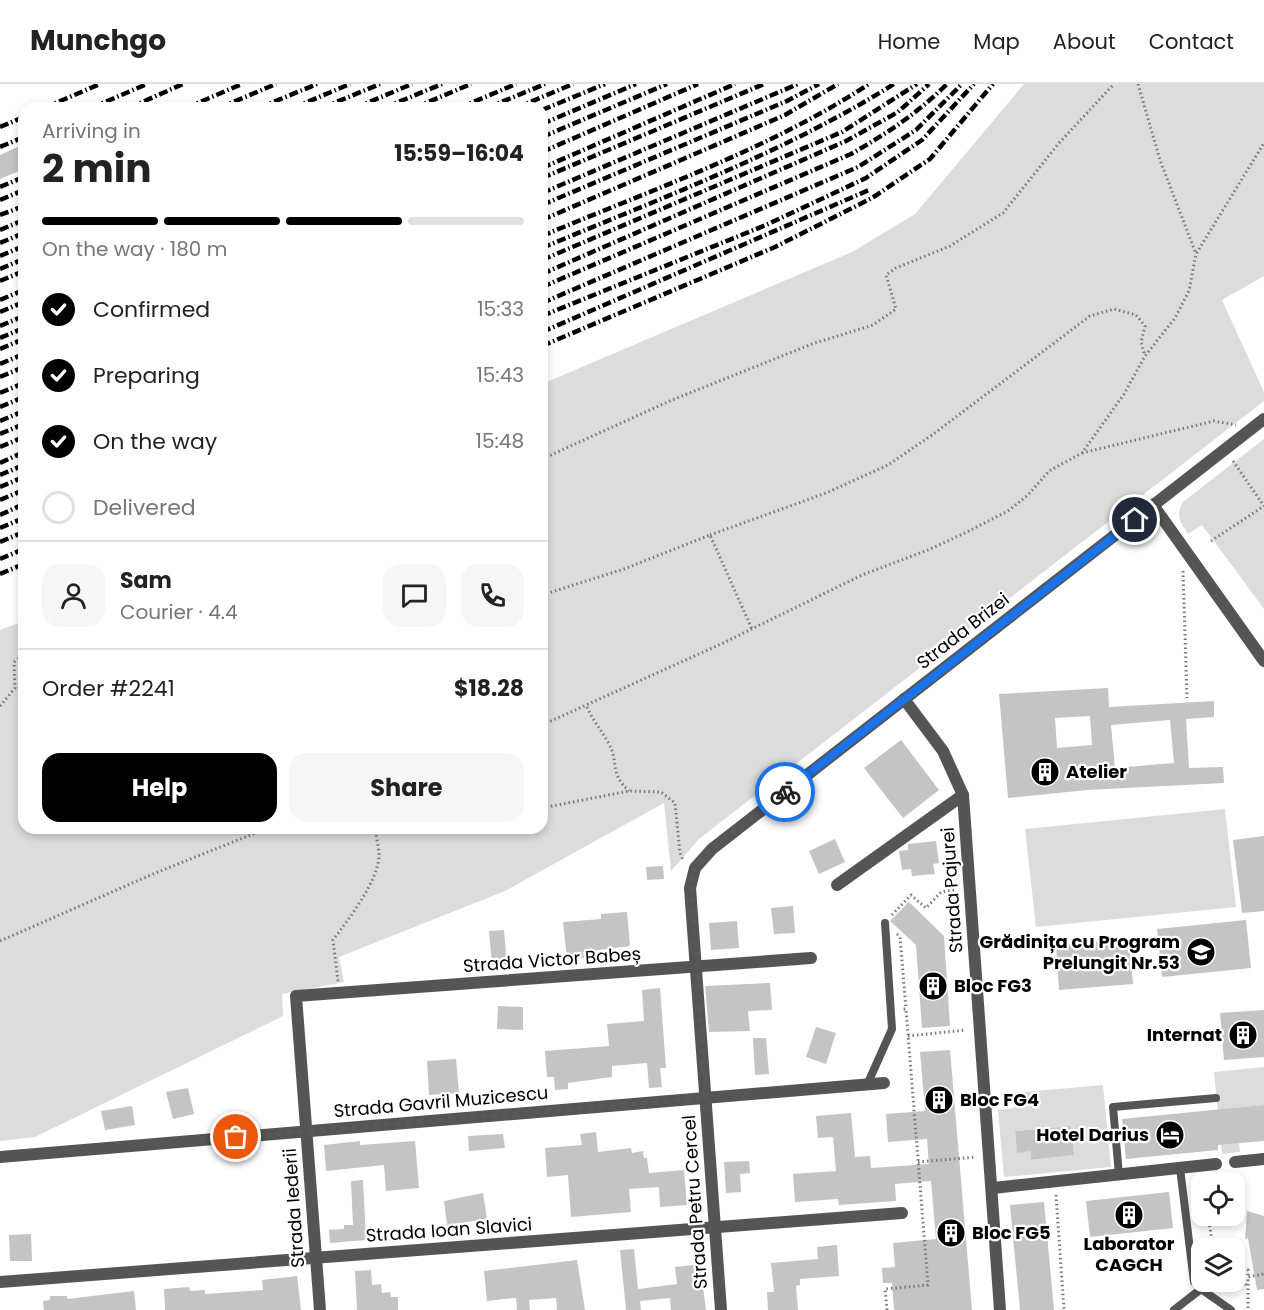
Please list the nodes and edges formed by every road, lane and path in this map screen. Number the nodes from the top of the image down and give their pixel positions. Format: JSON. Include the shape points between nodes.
{"nodes":[{"id":1,"x":1114,"y":84,"type":"edge"},
{"id":2,"x":1138,"y":84,"type":"edge"},
{"id":3,"x":1264,"y":143,"type":"edge"},
{"id":4,"x":1196,"y":254,"type":"junction"},
{"id":5,"x":1145,"y":356,"type":"junction"},
{"id":6,"x":1264,"y":419,"type":"edge"},
{"id":7,"x":1252,"y":428,"type":"junction"},
{"id":8,"x":1082,"y":453,"type":"junction"},
{"id":9,"x":548,"y":456,"type":"edge"},
{"id":10,"x":1232,"y":460,"type":"dead end"},
{"id":11,"x":1153,"y":505,"type":"junction"},
{"id":12,"x":1264,"y":506,"type":"edge"},
{"id":13,"x":710,"y":535,"type":"junction"},
{"id":14,"x":1211,"y":541,"type":"dead end"},
{"id":15,"x":1183,"y":568,"type":"dead end"},
{"id":16,"x":548,"y":593,"type":"edge"},
{"id":17,"x":752,"y":629,"type":"junction"},
{"id":18,"x":18,"y":659,"type":"edge"},
{"id":19,"x":1264,"y":661,"type":"edge"},
{"id":20,"x":1186,"y":698,"type":"dead end"},
{"id":21,"x":904,"y":699,"type":"junction"},
{"id":22,"x":0,"y":706,"type":"edge"},
{"id":23,"x":587,"y":707,"type":"junction"},
{"id":24,"x":548,"y":723,"type":"edge"},
{"id":25,"x":629,"y":791,"type":"junction"},
{"id":26,"x":963,"y":795,"type":"junction"},
{"id":27,"x":548,"y":806,"type":"edge"},
{"id":28,"x":253,"y":834,"type":"edge"},
{"id":29,"x":376,"y":834,"type":"edge"},
{"id":30,"x":685,"y":864,"type":"dead end"},
{"id":31,"x":691,"y":877,"type":"joint"},
{"id":32,"x":837,"y":885,"type":"dead end"},
{"id":33,"x":970,"y":888,"type":"junction"},
{"id":34,"x":885,"y":923,"type":"joint"},
{"id":35,"x":0,"y":941,"type":"edge"},
{"id":36,"x":811,"y":958,"type":"dead end"},
{"id":37,"x":695,"y":967,"type":"junction"},
{"id":38,"x":340,"y":993,"type":"junction"},
{"id":39,"x":296,"y":996,"type":"joint"},
{"id":40,"x":891,"y":1010,"type":"junction"},
{"id":41,"x":981,"y":1029,"type":"junction"},
{"id":42,"x":908,"y":1036,"type":"junction"},
{"id":43,"x":885,"y":1083,"type":"dead end"},
{"id":44,"x":867,"y":1085,"type":"junction"},
{"id":45,"x":706,"y":1098,"type":"junction"},
{"id":46,"x":1216,"y":1098,"type":"dead end"},
{"id":47,"x":307,"y":1131,"type":"junction"},
{"id":48,"x":990,"y":1156,"type":"junction"},
{"id":49,"x":0,"y":1157,"type":"edge"},
{"id":50,"x":1264,"y":1159,"type":"edge"},
{"id":51,"x":918,"y":1162,"type":"junction"},
{"id":52,"x":1235,"y":1162,"type":"dead end"},
{"id":53,"x":1216,"y":1164,"type":"dead end"},
{"id":54,"x":1180,"y":1168,"type":"junction"},
{"id":55,"x":1119,"y":1175,"type":"junction"},
{"id":56,"x":1055,"y":1182,"type":"junction"},
{"id":57,"x":993,"y":1188,"type":"junction"},
{"id":58,"x":902,"y":1213,"type":"dead end"},
{"id":59,"x":715,"y":1227,"type":"junction"},
{"id":60,"x":316,"y":1258,"type":"junction"},
{"id":61,"x":1191,"y":1258,"type":"edge"},
{"id":62,"x":1245,"y":1270,"type":"edge"},
{"id":63,"x":1264,"y":1274,"type":"edge"},
{"id":64,"x":1248,"y":1277,"type":"junction"},
{"id":65,"x":0,"y":1282,"type":"edge"},
{"id":66,"x":1245,"y":1283,"type":"edge"},
{"id":67,"x":1248,"y":1287,"type":"junction"},
{"id":68,"x":1197,"y":1292,"type":"edge"},
{"id":69,"x":1205,"y":1292,"type":"edge"},
{"id":70,"x":1248,"y":1308,"type":"dead end"},
{"id":71,"x":320,"y":1310,"type":"edge"},
{"id":72,"x":721,"y":1310,"type":"edge"},
{"id":73,"x":887,"y":1310,"type":"edge"},
{"id":74,"x":1000,"y":1310,"type":"edge"},
{"id":75,"x":1064,"y":1310,"type":"edge"},
{"id":76,"x":1174,"y":1310,"type":"edge"},
{"id":77,"x":1231,"y":1310,"type":"edge"}],
"edges":[{"from":1,"to":9,"type":"path","via":[[1059,143],[1003,213],[950,246],[886,275],[896,309],[873,325],[812,344],[672,400]]},
{"from":2,"to":4,"type":"path","via":[[1160,160]]},
{"from":3,"to":4,"type":"path"},
{"from":4,"to":5,"type":"path","via":[[1189,291],[1175,318]]},
{"from":5,"to":8,"type":"path","via":[[1124,394]]},
{"from":5,"to":13,"type":"path","via":[[1141,342],[1145,326],[1136,315],[1114,309],[1090,316],[888,465],[826,493]]},
{"from":6,"to":7,"type":"street","name":"Strada Brizei"},
{"from":7,"to":8,"type":"path","via":[[1214,421]]},
{"from":7,"to":11,"type":"street","name":"Strada Brizei"},
{"from":8,"to":17,"type":"path","via":[[1049,471],[1008,511]]},
{"from":10,"to":12,"type":"path"},
{"from":11,"to":19,"type":"street"},
{"from":11,"to":21,"type":"street","name":"Strada Brizei"},
{"from":12,"to":14,"type":"path"},
{"from":13,"to":16,"type":"path"},
{"from":13,"to":17,"type":"path"},
{"from":15,"to":20,"type":"path"},
{"from":17,"to":23,"type":"path"},
{"from":18,"to":22,"type":"path","via":[[14,662],[15,688]]},
{"from":21,"to":26,"type":"street","name":"Strada Pajurei","via":[[943,751]]},
{"from":21,"to":31,"type":"street","name":"Strada Brizei","via":[[712,849]]},
{"from":23,"to":24,"type":"path"},
{"from":23,"to":25,"type":"path","via":[[609,744],[621,784]]},
{"from":25,"to":27,"type":"path"},
{"from":25,"to":30,"type":"path","via":[[661,792],[675,803],[680,853]]},
{"from":26,"to":32,"type":"street"},
{"from":26,"to":33,"type":"street","name":"Strada Pajurei"},
{"from":28,"to":35,"type":"path"},
{"from":29,"to":38,"type":"path","via":[[379,858],[370,882],[356,910],[333,940]]},
{"from":31,"to":37,"type":"street","name":"Strada Petru Cercel"},
{"from":33,"to":34,"type":"path","via":[[941,892],[926,908],[911,895]]},
{"from":33,"to":41,"type":"street","name":"Strada Pajurei"},
{"from":34,"to":40,"type":"lane"},
{"from":36,"to":37,"type":"street","name":"Strada Victor Babeș"},
{"from":37,"to":38,"type":"street","name":"Strada Victor Babeș"},
{"from":37,"to":45,"type":"street","name":"Strada Petru Cercel"},
{"from":38,"to":39,"type":"street","name":"Strada Victor Babeș"},
{"from":39,"to":47,"type":"street","name":"Strada Iederii"},
{"from":40,"to":42,"type":"path","via":[[906,1009]]},
{"from":40,"to":44,"type":"lane","via":[[892,1029]]},
{"from":41,"to":42,"type":"path"},
{"from":41,"to":48,"type":"street","name":"Strada Pajurei"},
{"from":42,"to":51,"type":"path"},
{"from":43,"to":44,"type":"street","name":"Strada Gavril Muzicescu"},
{"from":44,"to":45,"type":"street","name":"Strada Gavril Muzicescu"},
{"from":45,"to":47,"type":"street","name":"Strada Gavril Muzicescu"},
{"from":45,"to":59,"type":"street","name":"Strada Petru Cercel"},
{"from":46,"to":55,"type":"lane","via":[[1113,1107]]},
{"from":47,"to":49,"type":"street","name":"Strada Gavril Muzicescu"},
{"from":47,"to":60,"type":"street","name":"Strada Iederii"},
{"from":48,"to":51,"type":"path"},
{"from":48,"to":57,"type":"street","name":"Strada Pajurei"},
{"from":50,"to":52,"type":"street"},
{"from":51,"to":73,"type":"path","via":[[928,1285],[885,1289]]},
{"from":53,"to":54,"type":"street"},
{"from":54,"to":55,"type":"street"},
{"from":54,"to":61,"type":"lane"},
{"from":55,"to":56,"type":"street"},
{"from":56,"to":57,"type":"street"},
{"from":56,"to":75,"type":"path"},
{"from":57,"to":74,"type":"street","name":"Strada Pajurei"},
{"from":58,"to":59,"type":"street","name":"Strada Ioan Slavici"},
{"from":59,"to":60,"type":"street","name":"Strada Ioan Slavici"},
{"from":59,"to":72,"type":"street","name":"Strada Petru Cercel"},
{"from":60,"to":65,"type":"street","name":"Strada Ioan Slavici"},
{"from":60,"to":71,"type":"street","name":"Strada Iederii"},
{"from":62,"to":64,"type":"path"},
{"from":63,"to":64,"type":"path"},
{"from":64,"to":67,"type":"path"},
{"from":66,"to":67,"type":"path"},
{"from":67,"to":70,"type":"path"},
{"from":68,"to":76,"type":"lane"},
{"from":69,"to":77,"type":"lane"}]}
